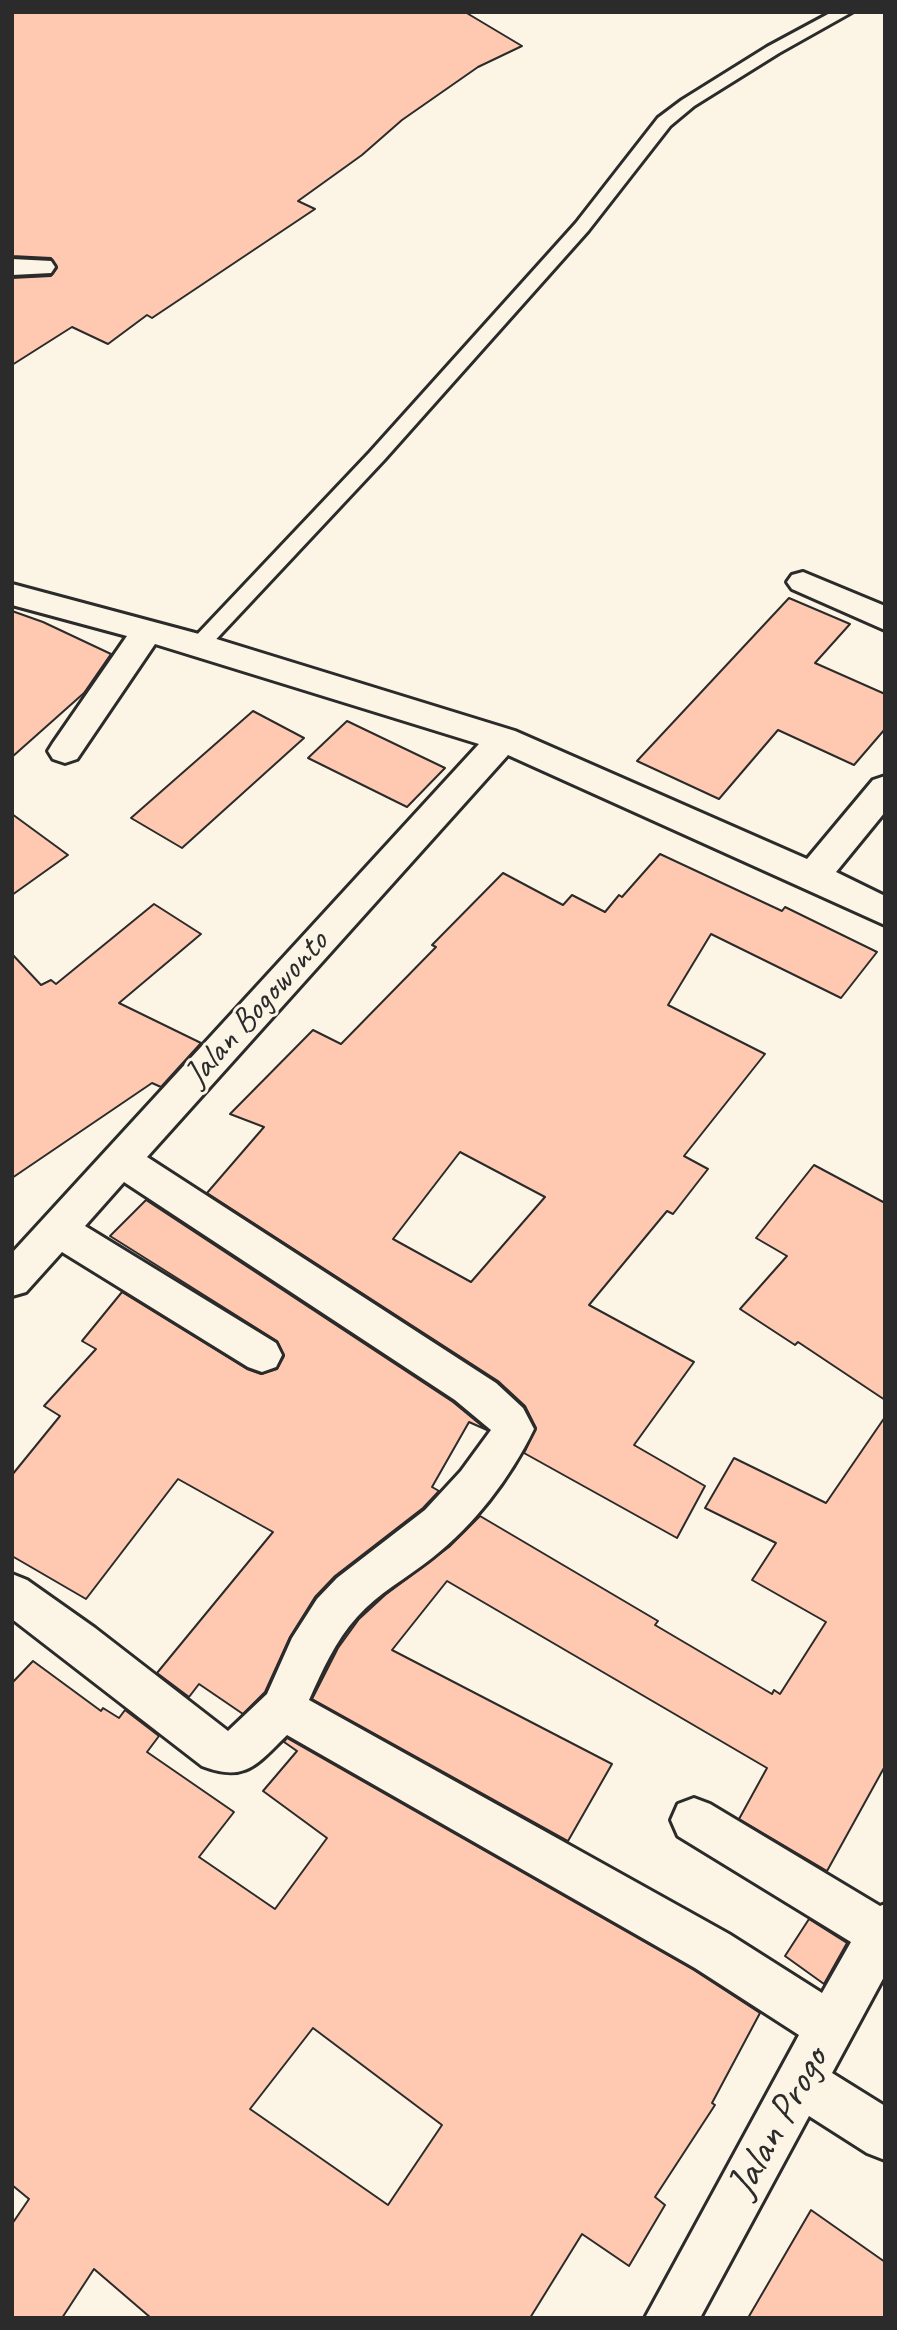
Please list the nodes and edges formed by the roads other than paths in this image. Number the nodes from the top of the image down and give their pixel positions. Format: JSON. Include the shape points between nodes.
{"nodes":[{"id":1,"x":844,"y":12,"type":"edge"},
{"id":2,"x":12,"y":267,"type":"edge"},
{"id":3,"x":41,"y":267,"type":"dead end"},
{"id":4,"x":803,"y":582,"type":"dead end"},
{"id":5,"x":12,"y":594,"type":"edge"},
{"id":6,"x":885,"y":619,"type":"edge"},
{"id":7,"x":147,"y":631,"type":"junction"},
{"id":8,"x":199,"y":645,"type":"junction"},
{"id":9,"x":503,"y":739,"type":"junction"},
{"id":10,"x":65,"y":751,"type":"dead end"},
{"id":11,"x":885,"y":788,"type":"edge"},
{"id":12,"x":813,"y":876,"type":"junction"},
{"id":13,"x":885,"y":912,"type":"edge"},
{"id":14,"x":120,"y":1160,"type":"junction"},
{"id":15,"x":58,"y":1229,"type":"junction"},
{"id":16,"x":12,"y":1280,"type":"edge"},
{"id":17,"x":262,"y":1354,"type":"dead end"},
{"id":18,"x":12,"y":1594,"type":"edge"},
{"id":19,"x":283,"y":1709,"type":"junction"},
{"id":20,"x":694,"y":1820,"type":"dead end"},
{"id":21,"x":883,"y":1930,"type":"edge"},
{"id":22,"x":831,"y":2027,"type":"junction"},
{"id":23,"x":801,"y":2082,"type":"junction"},
{"id":24,"x":885,"y":2135,"type":"edge"},
{"id":25,"x":671,"y":2318,"type":"edge"}],
"edges":[{"from":1,"to":8,"type":"lane","via":[[773,50],[664,122],[546,267]]},
{"from":2,"to":3,"type":"street"},
{"from":4,"to":6,"type":"street"},
{"from":5,"to":7,"type":"street"},
{"from":7,"to":8,"type":"street"},
{"from":7,"to":10,"type":"street"},
{"from":8,"to":9,"type":"street"},
{"from":9,"to":12,"type":"street"},
{"from":9,"to":14,"type":"street","name":"Jalan Bogowonto"},
{"from":11,"to":12,"type":"street"},
{"from":12,"to":13,"type":"street"},
{"from":14,"to":15,"type":"street","name":"Jalan Bogowonto"},
{"from":14,"to":19,"type":"street","via":[[440,1368],[511,1422],[513,1429],[505,1446],[431,1533],[343,1601],[326,1620]]},
{"from":15,"to":16,"type":"street","name":"Jalan Bogowonto"},
{"from":15,"to":17,"type":"street"},
{"from":18,"to":19,"type":"street","via":[[218,1751],[236,1753]]},
{"from":19,"to":22,"type":"street","via":[[712,1951]]},
{"from":20,"to":21,"type":"street"},
{"from":21,"to":22,"type":"street","name":"Jalan Progo"},
{"from":22,"to":23,"type":"street","name":"Jalan Progo"},
{"from":23,"to":24,"type":"street"},
{"from":23,"to":25,"type":"street","name":"Jalan Progo"}]}
